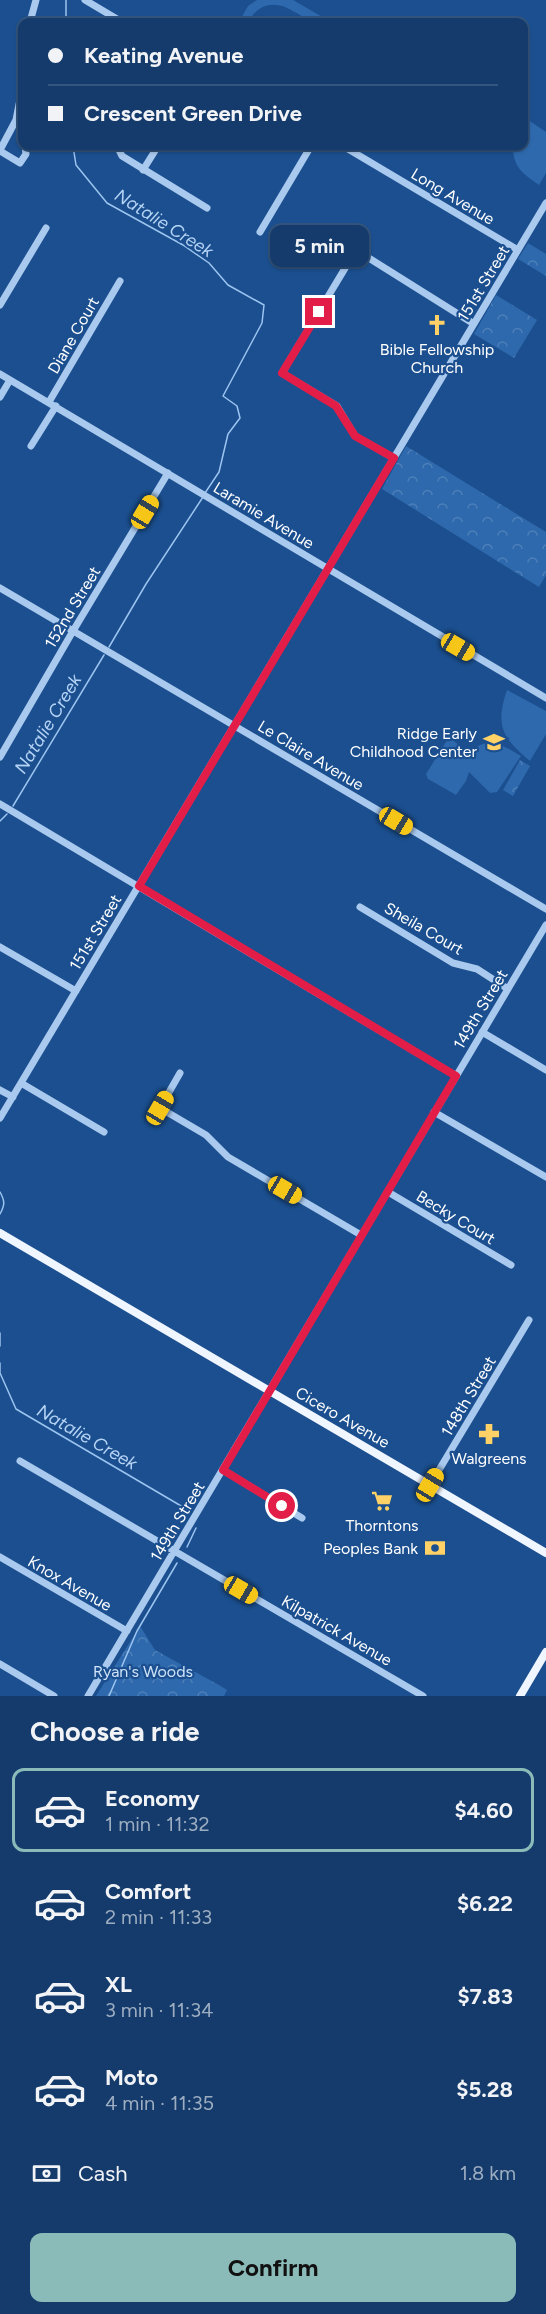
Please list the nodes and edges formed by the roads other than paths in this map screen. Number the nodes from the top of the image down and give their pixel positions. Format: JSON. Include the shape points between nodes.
{"nodes":[{"id":1,"x":36,"y":0,"type":"edge"},
{"id":2,"x":85,"y":0,"type":"edge"},
{"id":3,"x":31,"y":18,"type":"edge"},
{"id":4,"x":116,"y":18,"type":"edge"},
{"id":5,"x":18,"y":113,"type":"edge"},
{"id":6,"x":1,"y":148,"type":"edge"},
{"id":7,"x":26,"y":150,"type":"edge"},
{"id":8,"x":119,"y":150,"type":"edge"},
{"id":9,"x":156,"y":150,"type":"edge"},
{"id":10,"x":309,"y":150,"type":"edge"},
{"id":11,"x":350,"y":150,"type":"edge"},
{"id":12,"x":143,"y":170,"type":"junction"},
{"id":13,"x":207,"y":208,"type":"dead end"},
{"id":14,"x":545,"y":208,"type":"edge"},
{"id":15,"x":46,"y":228,"type":"dead end"},
{"id":16,"x":260,"y":232,"type":"dead end"},
{"id":17,"x":518,"y":250,"type":"junction"},
{"id":18,"x":120,"y":281,"type":"dead end"},
{"id":19,"x":0,"y":305,"type":"edge"},
{"id":20,"x":474,"y":324,"type":"junction"},
{"id":21,"x":0,"y":374,"type":"edge"},
{"id":22,"x":10,"y":380,"type":"junction"},
{"id":23,"x":0,"y":397,"type":"edge"},
{"id":24,"x":52,"y":404,"type":"junction"},
{"id":25,"x":31,"y":446,"type":"dead end"},
{"id":26,"x":394,"y":458,"type":"junction"},
{"id":27,"x":168,"y":473,"type":"junction"},
{"id":28,"x":327,"y":570,"type":"junction"},
{"id":29,"x":0,"y":588,"type":"edge"},
{"id":30,"x":73,"y":631,"type":"junction"},
{"id":31,"x":546,"y":698,"type":"edge"},
{"id":32,"x":234,"y":726,"type":"junction"},
{"id":33,"x":0,"y":757,"type":"edge"},
{"id":34,"x":0,"y":804,"type":"edge"},
{"id":35,"x":139,"y":886,"type":"junction"},
{"id":36,"x":360,"y":907,"type":"dead end"},
{"id":37,"x":546,"y":909,"type":"edge"},
{"id":38,"x":546,"y":925,"type":"edge"},
{"id":39,"x":0,"y":947,"type":"edge"},
{"id":40,"x":508,"y":989,"type":"junction"},
{"id":41,"x":76,"y":992,"type":"junction"},
{"id":42,"x":482,"y":1032,"type":"junction"},
{"id":43,"x":546,"y":1070,"type":"edge"},
{"id":44,"x":180,"y":1073,"type":"dead end"},
{"id":45,"x":456,"y":1076,"type":"junction"},
{"id":46,"x":21,"y":1083,"type":"junction"},
{"id":47,"x":0,"y":1090,"type":"edge"},
{"id":48,"x":13,"y":1097,"type":"junction"},
{"id":49,"x":435,"y":1112,"type":"junction"},
{"id":50,"x":0,"y":1118,"type":"edge"},
{"id":51,"x":104,"y":1132,"type":"dead end"},
{"id":52,"x":546,"y":1177,"type":"edge"},
{"id":53,"x":388,"y":1192,"type":"junction"},
{"id":54,"x":0,"y":1233,"type":"edge"},
{"id":55,"x":361,"y":1235,"type":"junction"},
{"id":56,"x":511,"y":1265,"type":"dead end"},
{"id":57,"x":529,"y":1320,"type":"dead end"},
{"id":58,"x":269,"y":1391,"type":"junction"},
{"id":59,"x":20,"y":1461,"type":"dead end"},
{"id":60,"x":223,"y":1470,"type":"junction"},
{"id":61,"x":430,"y":1485,"type":"junction"},
{"id":62,"x":302,"y":1518,"type":"dead end"},
{"id":63,"x":175,"y":1551,"type":"junction"},
{"id":64,"x":546,"y":1553,"type":"edge"},
{"id":65,"x":0,"y":1557,"type":"edge"},
{"id":66,"x":127,"y":1631,"type":"junction"},
{"id":67,"x":546,"y":1652,"type":"edge"},
{"id":68,"x":0,"y":1664,"type":"edge"},
{"id":69,"x":54,"y":1696,"type":"edge"},
{"id":70,"x":88,"y":1696,"type":"edge"},
{"id":71,"x":423,"y":1696,"type":"edge"},
{"id":72,"x":520,"y":1696,"type":"edge"}],
"edges":[{"from":1,"to":3,"type":"street"},
{"from":2,"to":4,"type":"street"},
{"from":5,"to":6,"type":"street"},
{"from":6,"to":7,"type":"street","via":[[20,163]]},
{"from":8,"to":12,"type":"street"},
{"from":9,"to":12,"type":"street"},
{"from":10,"to":16,"type":"street"},
{"from":11,"to":17,"type":"street","name":"Long Avenue"},
{"from":12,"to":13,"type":"street"},
{"from":14,"to":17,"type":"street","name":"151st Street"},
{"from":15,"to":19,"type":"street"},
{"from":17,"to":20,"type":"street","name":"151st Street"},
{"from":18,"to":24,"type":"street","name":"Diane Court"},
{"from":20,"to":26,"type":"street","name":"151st Street"},
{"from":20,"to":26,"type":"street","via":[[356,250],[282,373],[336,406],[355,436]]},
{"from":21,"to":22,"type":"street","name":"Laramie Avenue"},
{"from":22,"to":23,"type":"street"},
{"from":22,"to":24,"type":"street","name":"Laramie Avenue"},
{"from":24,"to":25,"type":"street","name":"Diane Court"},
{"from":24,"to":27,"type":"street","name":"Laramie Avenue"},
{"from":26,"to":28,"type":"street","name":"151st Street"},
{"from":27,"to":28,"type":"street","name":"Laramie Avenue"},
{"from":27,"to":30,"type":"street","name":"152nd Street"},
{"from":28,"to":31,"type":"street","name":"Laramie Avenue"},
{"from":28,"to":32,"type":"street","name":"151st Street"},
{"from":29,"to":30,"type":"street","name":"Le Claire Avenue"},
{"from":30,"to":32,"type":"street","name":"Le Claire Avenue"},
{"from":30,"to":33,"type":"street","name":"152nd Street"},
{"from":32,"to":35,"type":"street","name":"151st Street"},
{"from":32,"to":37,"type":"street","name":"Le Claire Avenue"},
{"from":34,"to":35,"type":"street"},
{"from":35,"to":41,"type":"street","name":"151st Street"},
{"from":35,"to":45,"type":"street"},
{"from":36,"to":40,"type":"street","name":"Sheila Court","via":[[453,963],[477,969]]},
{"from":38,"to":40,"type":"street","name":"149th Street"},
{"from":39,"to":41,"type":"street"},
{"from":40,"to":42,"type":"street","name":"149th Street"},
{"from":41,"to":46,"type":"street","name":"151st Street"},
{"from":42,"to":43,"type":"street"},
{"from":42,"to":45,"type":"street","name":"149th Street"},
{"from":44,"to":55,"type":"street","via":[[160,1108],[206,1135],[228,1157]]},
{"from":45,"to":49,"type":"street","name":"149th Street"},
{"from":46,"to":48,"type":"street","name":"151st Street"},
{"from":46,"to":51,"type":"street"},
{"from":47,"to":48,"type":"street"},
{"from":48,"to":50,"type":"street","name":"151st Street"},
{"from":49,"to":52,"type":"street"},
{"from":49,"to":53,"type":"street","name":"149th Street"},
{"from":53,"to":55,"type":"street","name":"149th Street"},
{"from":53,"to":56,"type":"street","name":"Becky Court"},
{"from":54,"to":58,"type":"main road","name":"Cicero Avenue"},
{"from":55,"to":58,"type":"street","name":"149th Street"},
{"from":57,"to":61,"type":"street","name":"148th Street"},
{"from":58,"to":60,"type":"street","name":"149th Street"},
{"from":58,"to":61,"type":"main road","name":"Cicero Avenue"},
{"from":59,"to":63,"type":"street","name":"Kilpatrick Avenue"},
{"from":60,"to":62,"type":"street"},
{"from":60,"to":63,"type":"street","name":"149th Street"},
{"from":61,"to":64,"type":"main road","name":"Cicero Avenue"},
{"from":63,"to":66,"type":"street","name":"149th Street"},
{"from":63,"to":71,"type":"street","name":"Kilpatrick Avenue"},
{"from":65,"to":66,"type":"street","name":"Knox Avenue"},
{"from":66,"to":70,"type":"street","name":"149th Street"},
{"from":67,"to":72,"type":"main road"},
{"from":68,"to":69,"type":"street"}]}
